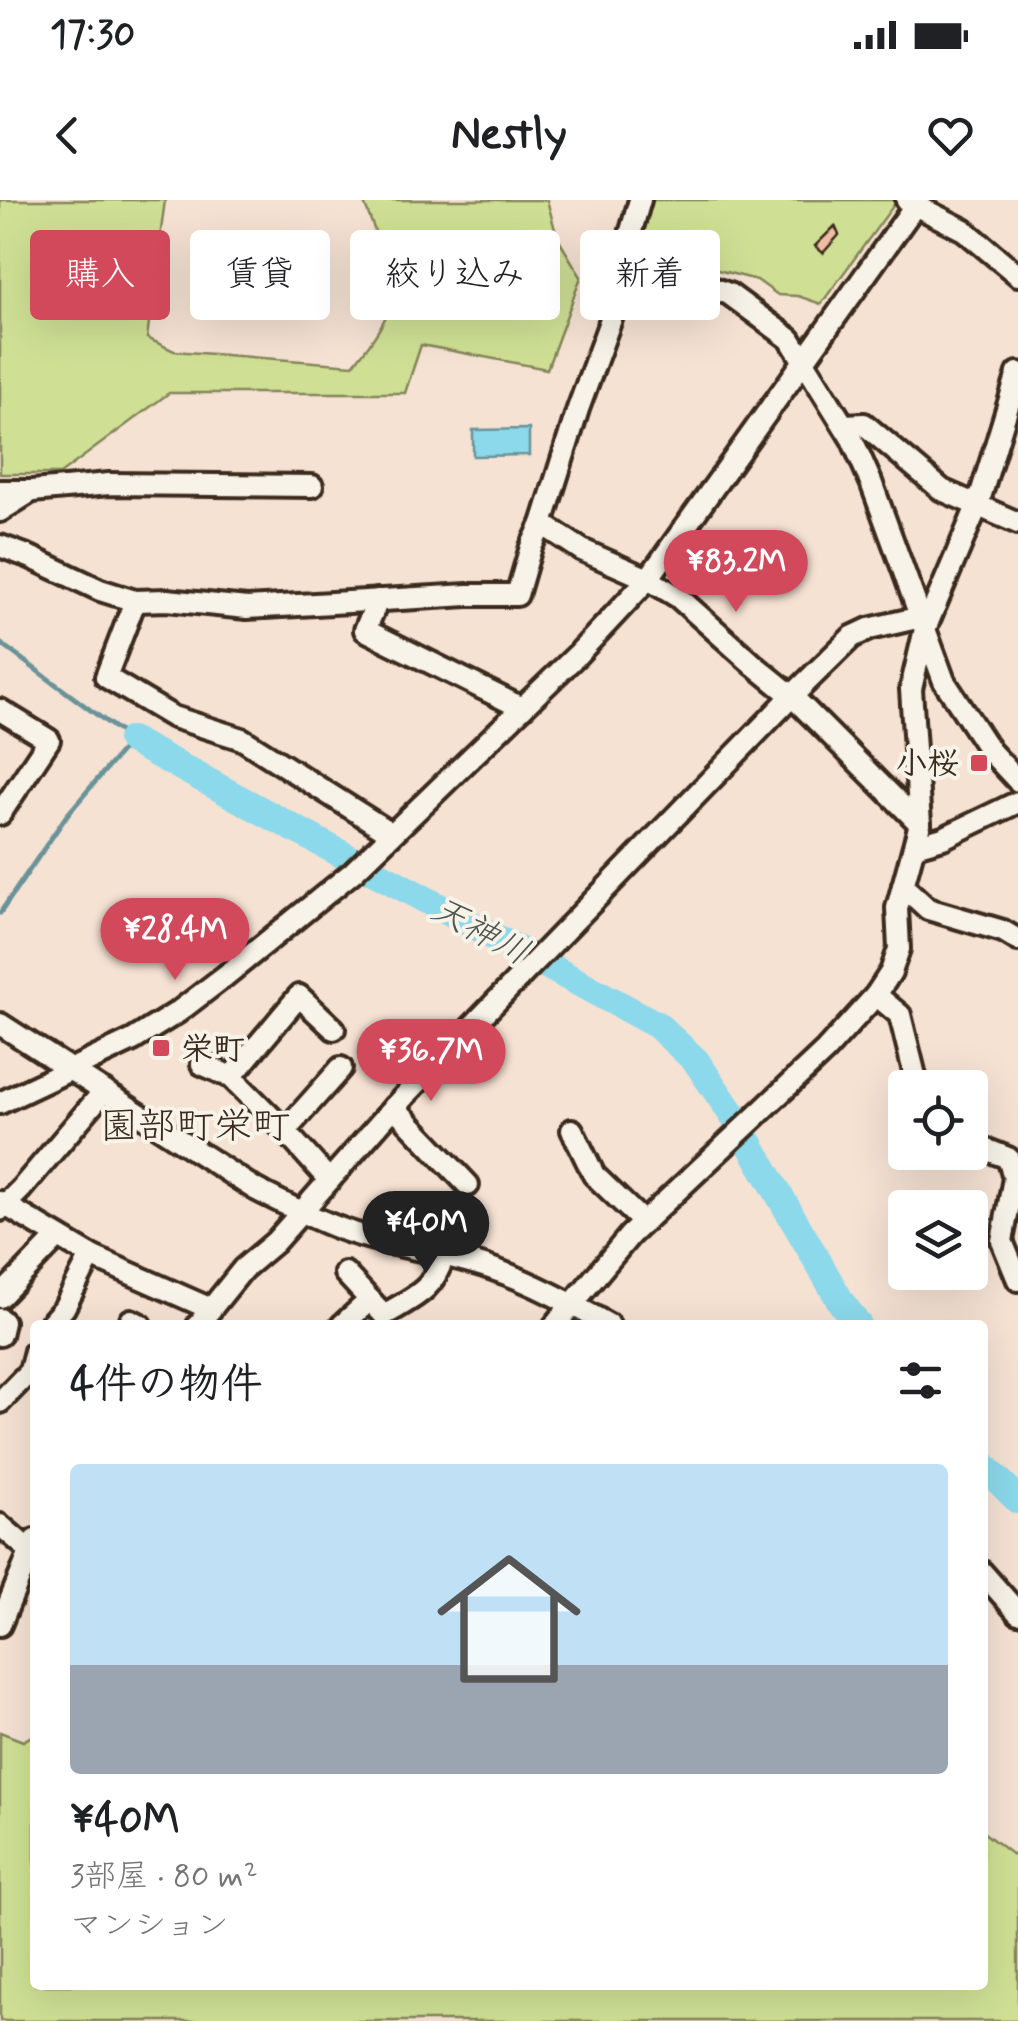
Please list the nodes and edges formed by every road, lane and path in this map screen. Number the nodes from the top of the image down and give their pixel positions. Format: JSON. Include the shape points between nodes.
{"nodes":[{"id":1,"x":640,"y":200,"type":"edge"},
{"id":2,"x":914,"y":202,"type":"edge"},
{"id":3,"x":631,"y":230,"type":"edge"},
{"id":4,"x":1018,"y":275,"type":"edge"},
{"id":5,"x":720,"y":291,"type":"edge"},
{"id":6,"x":609,"y":320,"type":"edge"},
{"id":7,"x":804,"y":362,"type":"junction"},
{"id":8,"x":1018,"y":373,"type":"edge"},
{"id":9,"x":846,"y":426,"type":"junction"},
{"id":10,"x":312,"y":486,"type":"dead end"},
{"id":11,"x":0,"y":491,"type":"edge"},
{"id":12,"x":32,"y":491,"type":"junction"},
{"id":13,"x":978,"y":504,"type":"junction"},
{"id":14,"x":0,"y":511,"type":"edge"},
{"id":15,"x":1018,"y":522,"type":"edge"},
{"id":16,"x":542,"y":524,"type":"junction"},
{"id":17,"x":0,"y":546,"type":"edge"},
{"id":18,"x":648,"y":578,"type":"junction"},
{"id":19,"x":378,"y":600,"type":"junction"},
{"id":20,"x":136,"y":601,"type":"junction"},
{"id":21,"x":923,"y":623,"type":"junction"},
{"id":22,"x":792,"y":696,"type":"junction"},
{"id":23,"x":522,"y":708,"type":"junction"},
{"id":24,"x":0,"y":710,"type":"edge"},
{"id":25,"x":1018,"y":781,"type":"edge"},
{"id":26,"x":1018,"y":802,"type":"edge"},
{"id":27,"x":0,"y":814,"type":"edge"},
{"id":28,"x":920,"y":824,"type":"junction"},
{"id":29,"x":392,"y":834,"type":"junction"},
{"id":30,"x":914,"y":846,"type":"junction"},
{"id":31,"x":903,"y":886,"type":"junction"},
{"id":32,"x":1013,"y":930,"type":"edge"},
{"id":33,"x":876,"y":994,"type":"junction"},
{"id":34,"x":0,"y":1024,"type":"edge"},
{"id":35,"x":334,"y":1029,"type":"dead end"},
{"id":36,"x":202,"y":1064,"type":"dead end"},
{"id":37,"x":341,"y":1068,"type":"dead end"},
{"id":38,"x":72,"y":1070,"type":"junction"},
{"id":39,"x":912,"y":1070,"type":"edge"},
{"id":40,"x":230,"y":1077,"type":"junction"},
{"id":41,"x":104,"y":1091,"type":"junction"},
{"id":42,"x":0,"y":1102,"type":"edge"},
{"id":43,"x":394,"y":1107,"type":"junction"},
{"id":44,"x":572,"y":1130,"type":"dead end"},
{"id":45,"x":285,"y":1131,"type":"junction"},
{"id":46,"x":988,"y":1151,"type":"edge"},
{"id":47,"x":329,"y":1180,"type":"junction"},
{"id":48,"x":468,"y":1185,"type":"dead end"},
{"id":49,"x":2,"y":1205,"type":"edge"},
{"id":50,"x":300,"y":1212,"type":"junction"},
{"id":51,"x":644,"y":1222,"type":"junction"},
{"id":52,"x":58,"y":1236,"type":"junction"},
{"id":53,"x":444,"y":1254,"type":"junction"},
{"id":54,"x":90,"y":1256,"type":"junction"},
{"id":55,"x":344,"y":1273,"type":"dead end"},
{"id":56,"x":1018,"y":1280,"type":"edge"},
{"id":57,"x":0,"y":1297,"type":"edge"},
{"id":58,"x":370,"y":1300,"type":"junction"},
{"id":59,"x":571,"y":1303,"type":"junction"},
{"id":60,"x":204,"y":1317,"type":"edge"},
{"id":61,"x":0,"y":1319,"type":"edge"},
{"id":62,"x":54,"y":1320,"type":"edge"},
{"id":63,"x":348,"y":1320,"type":"edge"},
{"id":64,"x":559,"y":1320,"type":"edge"},
{"id":65,"x":600,"y":1320,"type":"edge"},
{"id":66,"x":0,"y":1335,"type":"edge"},
{"id":67,"x":30,"y":1369,"type":"edge"},
{"id":68,"x":0,"y":1402,"type":"edge"},
{"id":69,"x":0,"y":1525,"type":"edge"},
{"id":70,"x":30,"y":1544,"type":"edge"},
{"id":71,"x":30,"y":1550,"type":"edge"},
{"id":72,"x":988,"y":1579,"type":"edge"},
{"id":73,"x":14,"y":1590,"type":"junction"},
{"id":74,"x":30,"y":1596,"type":"edge"},
{"id":75,"x":1018,"y":1613,"type":"edge"},
{"id":76,"x":0,"y":1625,"type":"edge"}],
"edges":[{"from":1,"to":3,"type":"street"},
{"from":2,"to":4,"type":"street","via":[[964,230]]},
{"from":2,"to":7,"type":"street"},
{"from":5,"to":7,"type":"street","via":[[790,339]]},
{"from":6,"to":16,"type":"street"},
{"from":7,"to":9,"type":"street"},
{"from":7,"to":18,"type":"street"},
{"from":8,"to":13,"type":"street"},
{"from":9,"to":13,"type":"street","via":[[864,424],[942,490]]},
{"from":9,"to":21,"type":"street"},
{"from":10,"to":12,"type":"street","via":[[109,484]]},
{"from":11,"to":12,"type":"street"},
{"from":12,"to":14,"type":"street"},
{"from":13,"to":15,"type":"street"},
{"from":13,"to":21,"type":"street"},
{"from":16,"to":18,"type":"street","via":[[582,550]]},
{"from":16,"to":19,"type":"street","via":[[517,595]]},
{"from":17,"to":20,"type":"street"},
{"from":18,"to":22,"type":"street"},
{"from":18,"to":23,"type":"street"},
{"from":19,"to":20,"type":"street","via":[[247,608]]},
{"from":19,"to":23,"type":"street","via":[[366,630]]},
{"from":20,"to":29,"type":"street","via":[[106,676],[173,718],[242,739]]},
{"from":21,"to":22,"type":"street","via":[[852,637]]},
{"from":21,"to":25,"type":"street","via":[[944,681]]},
{"from":21,"to":28,"type":"street","via":[[911,690]]},
{"from":22,"to":28,"type":"street"},
{"from":22,"to":43,"type":"street"},
{"from":23,"to":29,"type":"street"},
{"from":24,"to":27,"type":"street","via":[[49,740]]},
{"from":26,"to":30,"type":"street"},
{"from":28,"to":30,"type":"street"},
{"from":29,"to":38,"type":"street","via":[[178,1012]]},
{"from":30,"to":31,"type":"street"},
{"from":31,"to":32,"type":"street","via":[[928,909]]},
{"from":31,"to":33,"type":"street","via":[[899,949]]},
{"from":33,"to":39,"type":"street","via":[[900,1015]]},
{"from":33,"to":51,"type":"street","via":[[826,1051]]},
{"from":34,"to":38,"type":"street"},
{"from":35,"to":40,"type":"street","via":[[299,996]]},
{"from":36,"to":40,"type":"street"},
{"from":37,"to":45,"type":"street"},
{"from":38,"to":41,"type":"street"},
{"from":38,"to":42,"type":"street"},
{"from":40,"to":45,"type":"street"},
{"from":41,"to":49,"type":"street"},
{"from":41,"to":50,"type":"street"},
{"from":43,"to":47,"type":"street"},
{"from":43,"to":48,"type":"street"},
{"from":44,"to":51,"type":"street","via":[[594,1175]]},
{"from":45,"to":47,"type":"street"},
{"from":46,"to":56,"type":"street","via":[[1008,1158],[1014,1178],[1002,1241]]},
{"from":47,"to":50,"type":"street"},
{"from":49,"to":52,"type":"street"},
{"from":50,"to":53,"type":"street","via":[[350,1233]]},
{"from":50,"to":60,"type":"street"},
{"from":51,"to":59,"type":"street"},
{"from":52,"to":54,"type":"street"},
{"from":52,"to":57,"type":"street"},
{"from":53,"to":58,"type":"street","via":[[422,1293],[384,1315]]},
{"from":53,"to":59,"type":"street"},
{"from":54,"to":60,"type":"street"},
{"from":54,"to":62,"type":"street"},
{"from":55,"to":58,"type":"street"},
{"from":58,"to":63,"type":"street"},
{"from":59,"to":64,"type":"street"},
{"from":59,"to":65,"type":"street"},
{"from":61,"to":66,"type":"street"},
{"from":67,"to":68,"type":"street"},
{"from":69,"to":70,"type":"street"},
{"from":71,"to":73,"type":"street"},
{"from":72,"to":75,"type":"street"},
{"from":73,"to":74,"type":"street"},
{"from":73,"to":76,"type":"street"}]}
